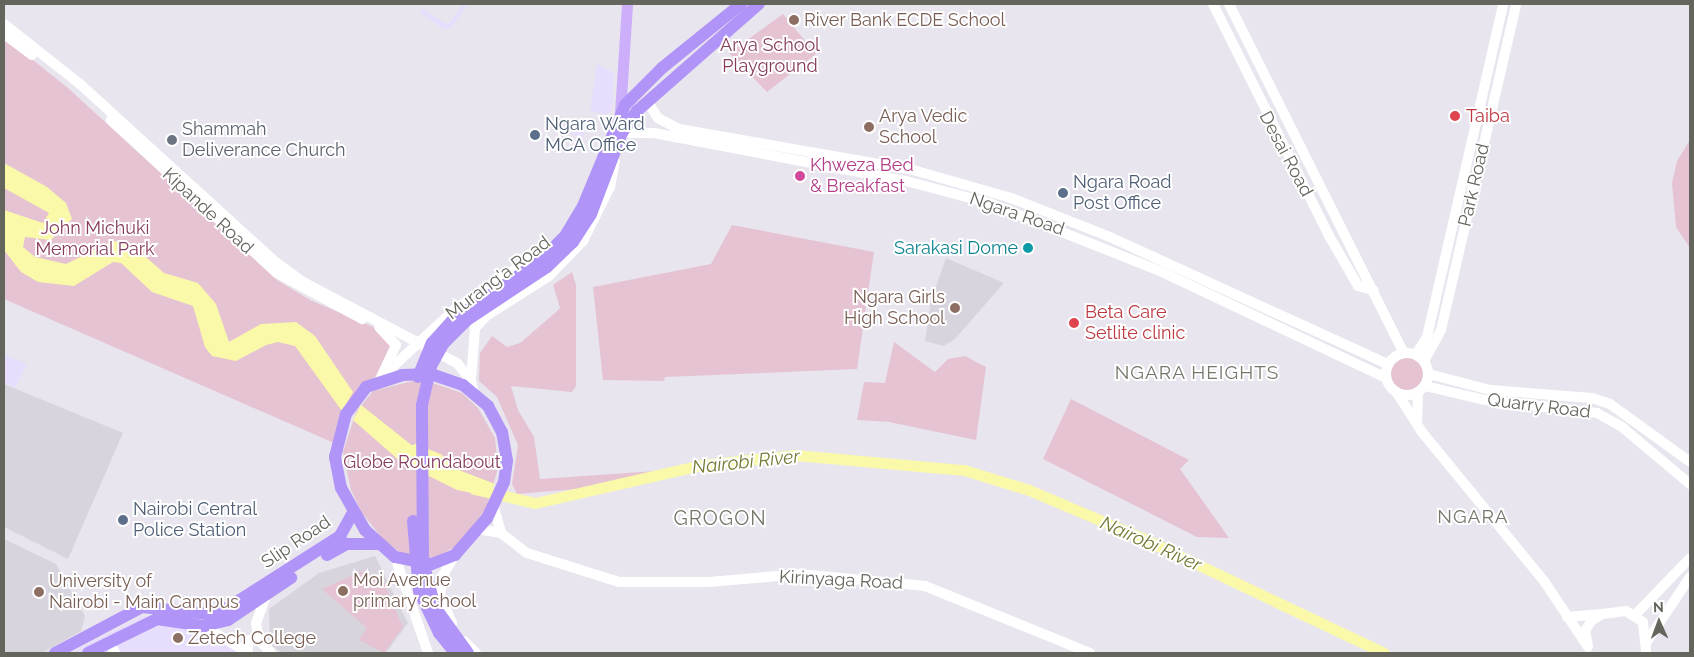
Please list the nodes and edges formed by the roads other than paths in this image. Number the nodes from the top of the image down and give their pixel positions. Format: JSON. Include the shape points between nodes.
{"nodes":[{"id":1,"x":627,"y":4,"type":"edge"},
{"id":2,"x":741,"y":4,"type":"edge"},
{"id":3,"x":759,"y":4,"type":"edge"},
{"id":4,"x":1212,"y":4,"type":"edge"},
{"id":5,"x":1229,"y":4,"type":"edge"},
{"id":6,"x":1503,"y":4,"type":"edge"},
{"id":7,"x":1516,"y":4,"type":"edge"},
{"id":8,"x":4,"y":24,"type":"edge"},
{"id":9,"x":4,"y":34,"type":"edge"},
{"id":10,"x":647,"y":101,"type":"junction"},
{"id":11,"x":620,"y":113,"type":"junction"},
{"id":12,"x":1286,"y":121,"type":"junction"},
{"id":13,"x":1272,"y":128,"type":"junction"},
{"id":14,"x":622,"y":133,"type":"junction"},
{"id":15,"x":613,"y":154,"type":"junction"},
{"id":16,"x":565,"y":236,"type":"junction"},
{"id":17,"x":537,"y":269,"type":"junction"},
{"id":18,"x":1207,"y":282,"type":"junction"},
{"id":19,"x":1373,"y":290,"type":"junction"},
{"id":20,"x":1203,"y":292,"type":"junction"},
{"id":21,"x":433,"y":329,"type":"junction"},
{"id":22,"x":402,"y":333,"type":"junction"},
{"id":23,"x":421,"y":342,"type":"junction"},
{"id":24,"x":1404,"y":352,"type":"junction"},
{"id":25,"x":1420,"y":357,"type":"junction"},
{"id":26,"x":1388,"y":364,"type":"junction"},
{"id":27,"x":1429,"y":374,"type":"junction"},
{"id":28,"x":1386,"y":378,"type":"junction"},
{"id":29,"x":377,"y":380,"type":"junction"},
{"id":30,"x":471,"y":380,"type":"junction"},
{"id":31,"x":1421,"y":389,"type":"junction"},
{"id":32,"x":1398,"y":393,"type":"junction"},
{"id":33,"x":474,"y":394,"type":"junction"},
{"id":34,"x":1417,"y":424,"type":"junction"},
{"id":35,"x":1690,"y":462,"type":"edge"},
{"id":36,"x":1690,"y":484,"type":"edge"},
{"id":37,"x":495,"y":506,"type":"junction"},
{"id":38,"x":353,"y":513,"type":"junction"},
{"id":39,"x":478,"y":530,"type":"junction"},
{"id":40,"x":501,"y":534,"type":"junction"},
{"id":41,"x":378,"y":544,"type":"junction"},
{"id":42,"x":455,"y":555,"type":"junction"},
{"id":43,"x":395,"y":557,"type":"junction"},
{"id":44,"x":1690,"y":558,"type":"edge"},
{"id":45,"x":1690,"y":577,"type":"edge"},
{"id":46,"x":268,"y":592,"type":"junction"},
{"id":47,"x":1602,"y":614,"type":"junction"},
{"id":48,"x":1636,"y":614,"type":"junction"},
{"id":49,"x":1567,"y":617,"type":"junction"},
{"id":50,"x":204,"y":626,"type":"junction"},
{"id":51,"x":260,"y":640,"type":"junction"},
{"id":52,"x":449,"y":641,"type":"junction"},
{"id":53,"x":106,"y":647,"type":"edge"},
{"id":54,"x":1646,"y":648,"type":"edge"},
{"id":55,"x":1590,"y":650,"type":"edge"},
{"id":56,"x":55,"y":653,"type":"edge"},
{"id":57,"x":88,"y":653,"type":"edge"},
{"id":58,"x":115,"y":653,"type":"edge"},
{"id":59,"x":248,"y":653,"type":"edge"},
{"id":60,"x":271,"y":653,"type":"edge"},
{"id":61,"x":428,"y":653,"type":"edge"},
{"id":62,"x":455,"y":653,"type":"edge"},
{"id":63,"x":468,"y":653,"type":"edge"},
{"id":64,"x":476,"y":653,"type":"edge"},
{"id":65,"x":1090,"y":653,"type":"edge"}],
"edges":[{"from":1,"to":11,"type":"main road"},
{"from":2,"to":11,"type":"highway","name":"Murang'a Road","via":[[662,68]]},
{"from":3,"to":10,"type":"highway","name":"Murang'a Road"},
{"from":4,"to":13,"type":"main road","name":"Desai Road"},
{"from":5,"to":12,"type":"main road","name":"Desai Road"},
{"from":6,"to":25,"type":"main road","name":"Park Road"},
{"from":7,"to":25,"type":"main road","name":"Park Road","via":[[1439,338]]},
{"from":8,"to":22,"type":"main road","name":"Kipande Road","via":[[80,84],[277,263],[305,283]]},
{"from":9,"to":29,"type":"main road","name":"Kipande Road","via":[[96,106],[277,273],[311,295],[388,332],[396,344]]},
{"from":10,"to":14,"type":"highway","name":"Murang'a Road"},
{"from":10,"to":18,"type":"main road","name":"Ngara Road","via":[[658,118],[679,129],[913,170],[1011,198]]},
{"from":11,"to":16,"type":"highway","name":"Murang'a Road","via":[[583,206]]},
{"from":12,"to":13,"type":"main road"},
{"from":12,"to":19,"type":"main road","name":"Desai Road"},
{"from":13,"to":19,"type":"main road","name":"Desai Road","via":[[1358,286]]},
{"from":14,"to":15,"type":"highway","name":"Murang'a Road"},
{"from":14,"to":20,"type":"main road","name":"Ngara Road","via":[[654,133],[957,194],[1079,236]]},
{"from":15,"to":17,"type":"highway","name":"Murang'a Road","via":[[587,221],[573,242]]},
{"from":15,"to":30,"type":"main road","name":"Murang'a Road","via":[[610,187],[583,241],[549,276],[486,316],[475,328]]},
{"from":16,"to":17,"type":"highway","name":"Murang'a Road"},
{"from":16,"to":21,"type":"main road","name":"Murang'a Road","via":[[454,310]]},
{"from":17,"to":52,"type":"highway","name":"Murang'a Road","via":[[455,331],[437,353],[425,383],[423,562],[435,607]]},
{"from":18,"to":20,"type":"main road"},
{"from":18,"to":26,"type":"main road","name":"Ngara Road"},
{"from":19,"to":24,"type":"main road","name":"Desai Road"},
{"from":20,"to":28,"type":"main road","name":"Ngara Road"},
{"from":21,"to":22,"type":"main road"},
{"from":21,"to":23,"type":"main road","name":"Murang'a Road"},
{"from":22,"to":23,"type":"main road","name":"Kipande Road"},
{"from":23,"to":29,"type":"main road","name":"Murang'a Road"},
{"from":23,"to":30,"type":"main road","name":"Kipande Road","via":[[462,367]]},
{"from":24,"to":25,"type":"main road"},
{"from":24,"to":26,"type":"main road"},
{"from":25,"to":27,"type":"main road"},
{"from":26,"to":28,"type":"main road"},
{"from":27,"to":31,"type":"main road"},
{"from":27,"to":35,"type":"main road","name":"Quarry Road","via":[[1490,390],[1592,398],[1610,404]]},
{"from":28,"to":32,"type":"main road"},
{"from":29,"to":33,"type":"highway","via":[[431,374]]},
{"from":29,"to":38,"type":"highway","via":[[359,395],[346,414],[335,457],[341,488]]},
{"from":30,"to":33,"type":"main road"},
{"from":31,"to":32,"type":"main road"},
{"from":31,"to":34,"type":"main road"},
{"from":31,"to":36,"type":"main road","name":"Quarry Road","via":[[1598,413],[1622,427]]},
{"from":32,"to":34,"type":"main road"},
{"from":33,"to":37,"type":"highway","via":[[488,406],[502,432],[504,482]]},
{"from":34,"to":49,"type":"main road","via":[[1544,581]]},
{"from":37,"to":39,"type":"highway"},
{"from":37,"to":40,"type":"main road"},
{"from":38,"to":41,"type":"highway"},
{"from":38,"to":56,"type":"highway","name":"Slip Road","via":[[340,536],[224,610],[208,614],[142,607]]},
{"from":39,"to":40,"type":"main road"},
{"from":39,"to":42,"type":"highway"},
{"from":40,"to":65,"type":"main road","name":"Kirinyaga Road","via":[[527,553],[619,582],[709,582],[800,574],[925,586]]},
{"from":41,"to":43,"type":"highway"},
{"from":41,"to":46,"type":"highway","name":"Slip Road","via":[[347,544]]},
{"from":42,"to":43,"type":"highway","via":[[432,564]]},
{"from":42,"to":64,"type":"main road","via":[[443,574],[440,596],[457,632]]},
{"from":43,"to":61,"type":"main road"},
{"from":44,"to":48,"type":"main road"},
{"from":45,"to":54,"type":"main road"},
{"from":46,"to":50,"type":"highway","name":"Slip Road","via":[[228,620]]},
{"from":46,"to":51,"type":"main road","name":"Slip Road","via":[[256,618]]},
{"from":47,"to":48,"type":"main road"},
{"from":47,"to":49,"type":"main road"},
{"from":47,"to":55,"type":"main road","via":[[1587,625]]},
{"from":48,"to":54,"type":"main road","via":[[1643,622]]},
{"from":49,"to":55,"type":"main road"},
{"from":50,"to":53,"type":"highway","via":[[157,619]]},
{"from":50,"to":59,"type":"main road"},
{"from":51,"to":59,"type":"main road","via":[[249,640]]},
{"from":51,"to":60,"type":"main road"},
{"from":52,"to":62,"type":"highway"},
{"from":52,"to":63,"type":"highway"},
{"from":53,"to":57,"type":"highway"},
{"from":53,"to":58,"type":"main road"}]}
